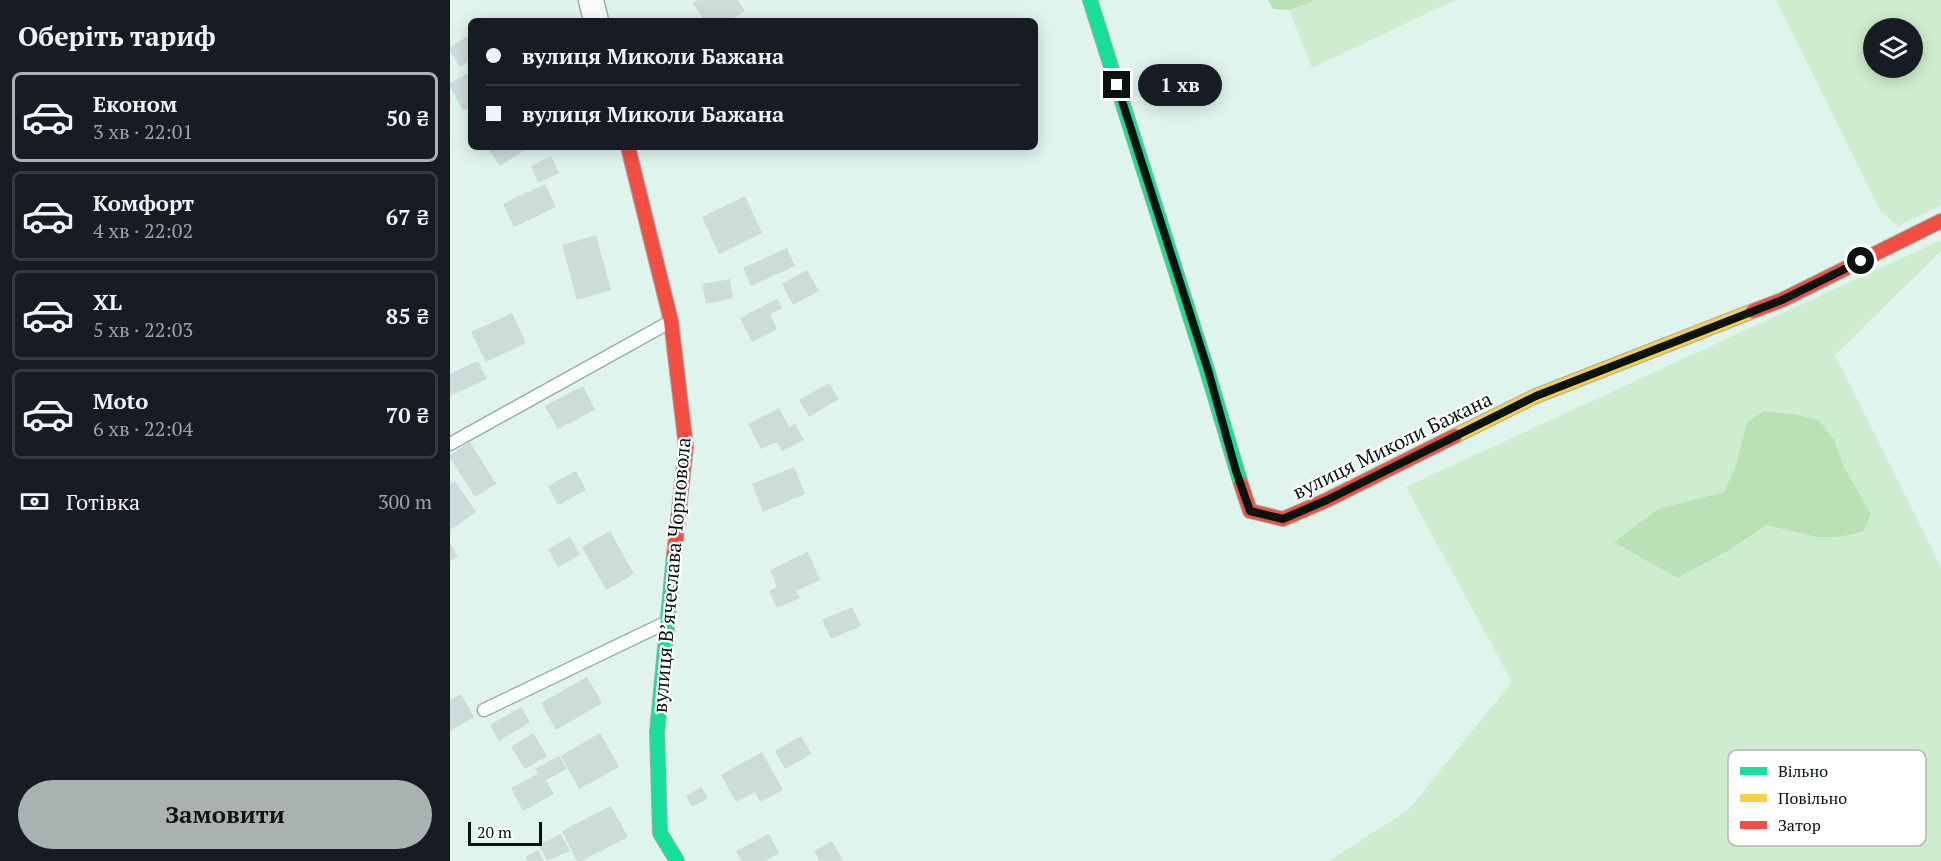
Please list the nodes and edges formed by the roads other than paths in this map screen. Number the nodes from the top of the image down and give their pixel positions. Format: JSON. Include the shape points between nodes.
{"nodes":[{"id":1,"x":591,"y":0,"type":"edge"},
{"id":2,"x":1090,"y":0,"type":"edge"},
{"id":3,"x":595,"y":18,"type":"edge"},
{"id":4,"x":629,"y":150,"type":"edge"},
{"id":5,"x":1941,"y":221,"type":"edge"},
{"id":6,"x":671,"y":321,"type":"junction"},
{"id":7,"x":450,"y":444,"type":"edge"},
{"id":8,"x":667,"y":622,"type":"junction"},
{"id":9,"x":484,"y":710,"type":"dead end"},
{"id":10,"x":677,"y":861,"type":"edge"}],
"edges":[{"from":1,"to":3,"type":"street"},
{"from":2,"to":5,"type":"street","name":"вулиця Миколи Бажана","via":[[1250,511],[1283,519],[1536,396],[1782,300]]},
{"from":4,"to":6,"type":"street","name":"вулиця Вʼячеслава Чорновола"},
{"from":6,"to":7,"type":"lane"},
{"from":6,"to":8,"type":"street","name":"вулиця Вʼячеслава Чорновола","via":[[686,447]]},
{"from":8,"to":9,"type":"lane"},
{"from":8,"to":10,"type":"street","name":"вулиця Вʼячеслава Чорновола","via":[[657,732],[660,833]]}]}
